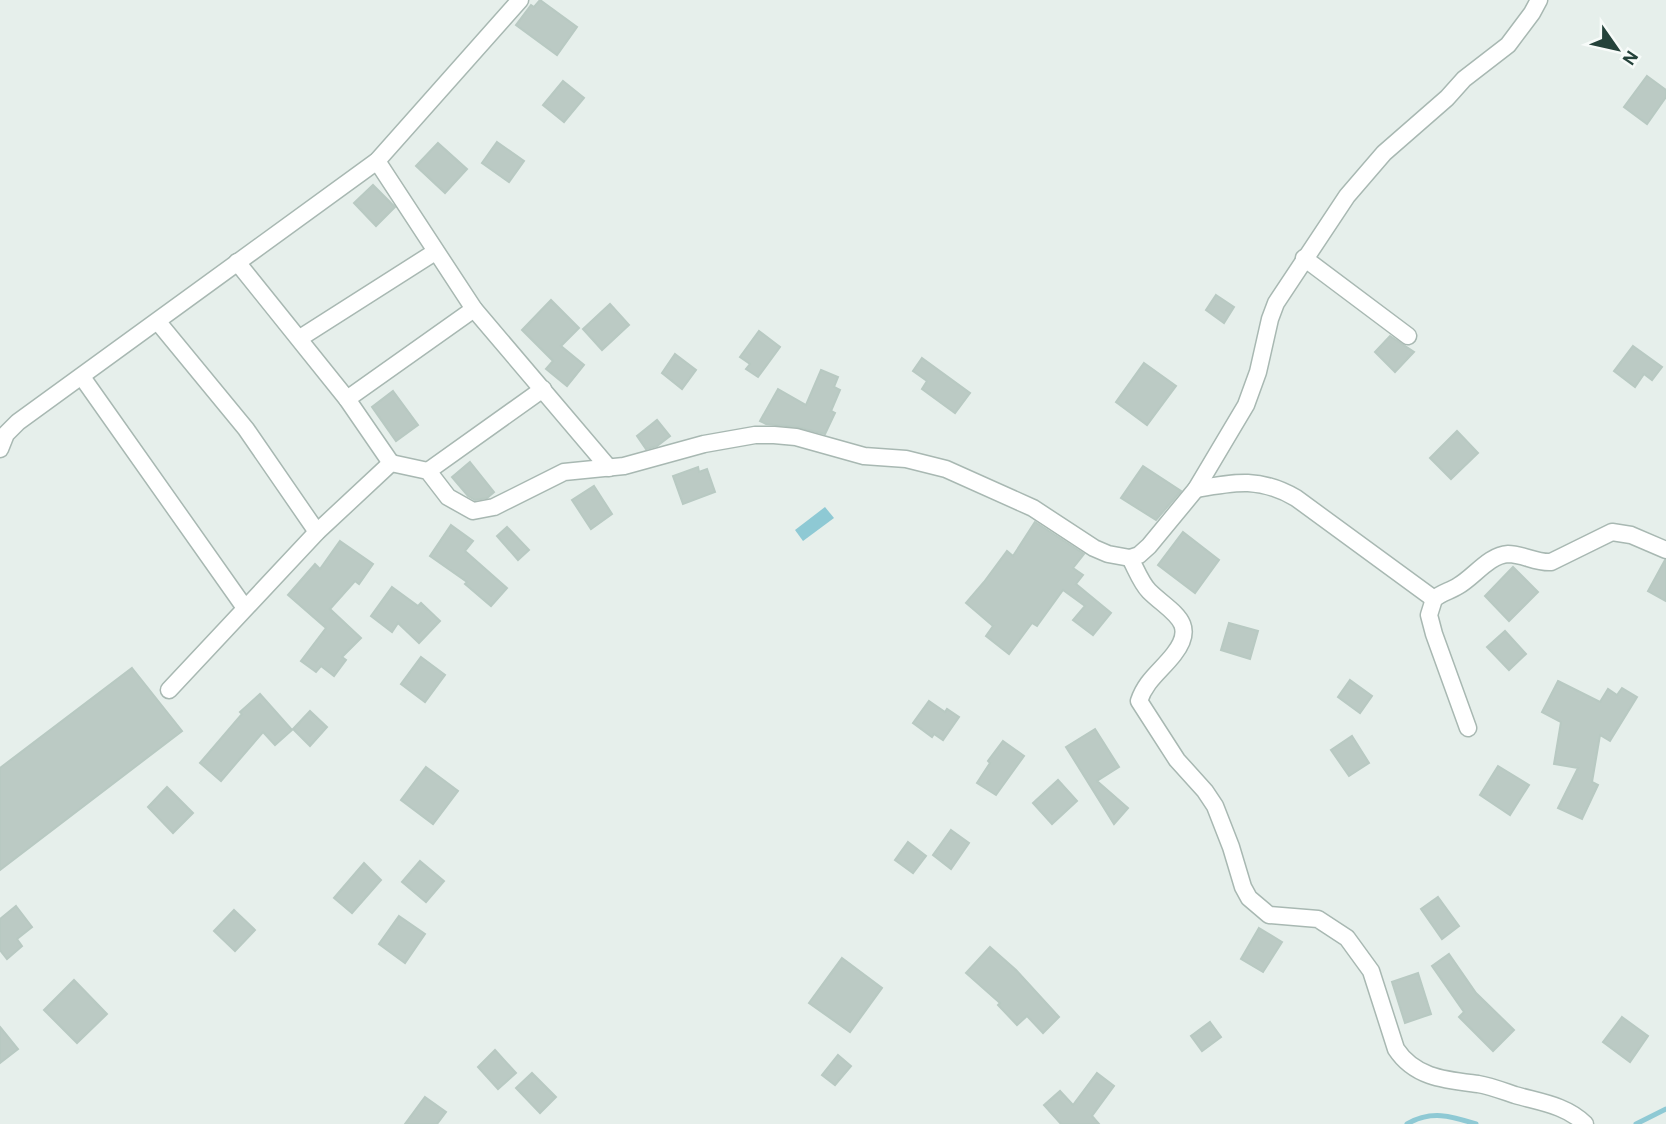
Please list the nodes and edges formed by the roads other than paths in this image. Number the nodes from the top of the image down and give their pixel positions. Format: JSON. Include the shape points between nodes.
{"nodes":[{"id":1,"x":520,"y":0,"type":"edge"},
{"id":2,"x":1539,"y":0,"type":"edge"},
{"id":3,"x":377,"y":161,"type":"junction"},
{"id":4,"x":435,"y":252,"type":"junction"},
{"id":5,"x":1304,"y":258,"type":"junction"},
{"id":6,"x":237,"y":261,"type":"junction"},
{"id":7,"x":474,"y":309,"type":"junction"},
{"id":8,"x":159,"y":321,"type":"junction"},
{"id":9,"x":1408,"y":336,"type":"dead end"},
{"id":10,"x":300,"y":338,"type":"junction"},
{"id":11,"x":82,"y":377,"type":"junction"},
{"id":12,"x":543,"y":389,"type":"junction"},
{"id":13,"x":347,"y":399,"type":"junction"},
{"id":14,"x":0,"y":449,"type":"edge"},
{"id":15,"x":391,"y":463,"type":"junction"},
{"id":16,"x":609,"y":468,"type":"junction"},
{"id":17,"x":428,"y":471,"type":"junction"},
{"id":18,"x":1196,"y":489,"type":"junction"},
{"id":19,"x":317,"y":533,"type":"junction"},
{"id":20,"x":1666,"y":550,"type":"edge"},
{"id":21,"x":1130,"y":558,"type":"junction"},
{"id":22,"x":1434,"y":599,"type":"junction"},
{"id":23,"x":246,"y":608,"type":"junction"},
{"id":24,"x":169,"y":690,"type":"dead end"},
{"id":25,"x":1468,"y":728,"type":"dead end"},
{"id":26,"x":1585,"y":1124,"type":"edge"}],
"edges":[{"from":1,"to":3,"type":"street"},
{"from":2,"to":5,"type":"street","via":[[1508,45],[1384,153]]},
{"from":3,"to":4,"type":"street"},
{"from":3,"to":6,"type":"street"},
{"from":4,"to":7,"type":"street"},
{"from":4,"to":10,"type":"street"},
{"from":5,"to":9,"type":"street"},
{"from":5,"to":18,"type":"street","via":[[1276,303],[1246,405]]},
{"from":6,"to":8,"type":"street"},
{"from":6,"to":10,"type":"street"},
{"from":7,"to":12,"type":"street"},
{"from":7,"to":13,"type":"street"},
{"from":8,"to":11,"type":"street"},
{"from":8,"to":19,"type":"street","via":[[246,429]]},
{"from":10,"to":13,"type":"street"},
{"from":11,"to":14,"type":"street","via":[[11,428]]},
{"from":11,"to":23,"type":"street"},
{"from":12,"to":16,"type":"street"},
{"from":12,"to":17,"type":"street"},
{"from":13,"to":15,"type":"street"},
{"from":15,"to":17,"type":"street"},
{"from":15,"to":19,"type":"street"},
{"from":16,"to":17,"type":"street","via":[[564,472],[494,507],[473,511],[448,497]]},
{"from":16,"to":21,"type":"street","via":[[746,436],[796,437],[864,456],[946,469],[1033,508],[1094,548]]},
{"from":18,"to":21,"type":"street","via":[[1149,546]]},
{"from":18,"to":22,"type":"street","via":[[1237,482],[1279,488]]},
{"from":19,"to":23,"type":"street"},
{"from":20,"to":22,"type":"street","via":[[1612,532],[1551,562],[1506,554]]},
{"from":21,"to":26,"type":"street","via":[[1146,589],[1173,611],[1185,630],[1173,656],[1150,679],[1139,701],[1214,806],[1249,898],[1269,915],[1318,919],[1347,938],[1371,971],[1396,1049],[1415,1069],[1447,1081],[1538,1100]]},
{"from":22,"to":25,"type":"street","via":[[1429,615],[1434,634]]},
{"from":23,"to":24,"type":"street"}]}
